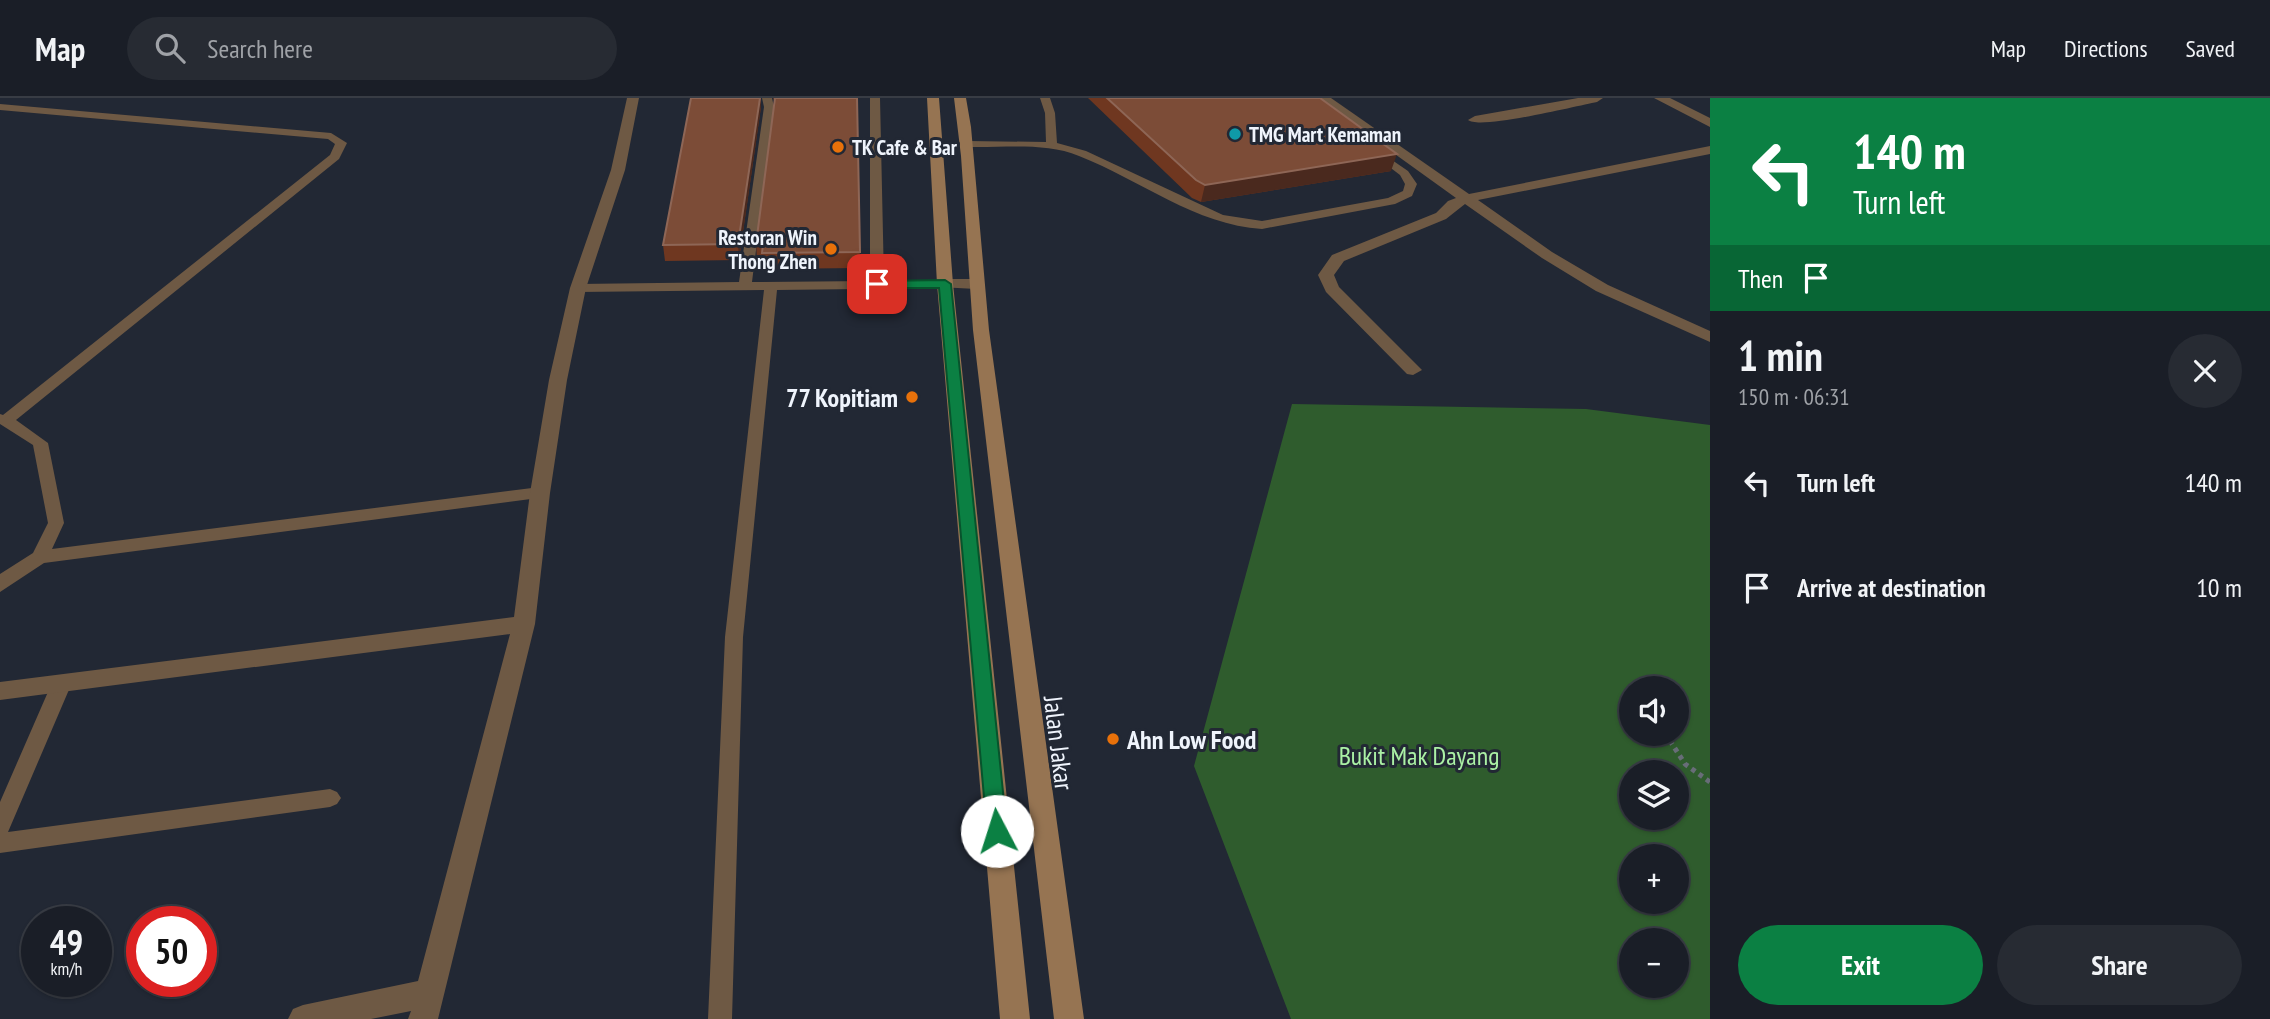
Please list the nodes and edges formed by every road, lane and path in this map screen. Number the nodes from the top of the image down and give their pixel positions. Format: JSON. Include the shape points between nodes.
{"nodes":[{"id":1,"x":633,"y":98,"type":"edge"},
{"id":2,"x":768,"y":98,"type":"edge"},
{"id":3,"x":875,"y":98,"type":"edge"},
{"id":4,"x":933,"y":98,"type":"edge"},
{"id":5,"x":960,"y":98,"type":"edge"},
{"id":6,"x":1045,"y":98,"type":"edge"},
{"id":7,"x":1597,"y":98,"type":"edge"},
{"id":8,"x":1660,"y":98,"type":"edge"},
{"id":9,"x":1319,"y":102,"type":"edge"},
{"id":10,"x":0,"y":107,"type":"edge"},
{"id":11,"x":1475,"y":120,"type":"dead end"},
{"id":12,"x":1710,"y":123,"type":"edge"},
{"id":13,"x":1348,"y":131,"type":"edge"},
{"id":14,"x":1360,"y":140,"type":"edge"},
{"id":15,"x":968,"y":144,"type":"junction"},
{"id":16,"x":1052,"y":145,"type":"junction"},
{"id":17,"x":1710,"y":150,"type":"edge"},
{"id":18,"x":1468,"y":198,"type":"junction"},
{"id":19,"x":877,"y":284,"type":"junction"},
{"id":20,"x":945,"y":284,"type":"junction"},
{"id":21,"x":976,"y":284,"type":"junction"},
{"id":22,"x":745,"y":286,"type":"junction"},
{"id":23,"x":771,"y":286,"type":"junction"},
{"id":24,"x":578,"y":288,"type":"junction"},
{"id":25,"x":1710,"y":337,"type":"edge"},
{"id":26,"x":1413,"y":370,"type":"dead end"},
{"id":27,"x":3,"y":420,"type":"edge"},
{"id":28,"x":540,"y":494,"type":"junction"},
{"id":29,"x":40,"y":557,"type":"junction"},
{"id":30,"x":0,"y":586,"type":"edge"},
{"id":31,"x":524,"y":624,"type":"junction"},
{"id":32,"x":61,"y":685,"type":"junction"},
{"id":33,"x":0,"y":691,"type":"edge"},
{"id":34,"x":1673,"y":746,"type":"edge"},
{"id":35,"x":1710,"y":782,"type":"edge"},
{"id":36,"x":330,"y":799,"type":"dead end"},
{"id":37,"x":0,"y":826,"type":"edge"},
{"id":38,"x":0,"y":843,"type":"edge"},
{"id":39,"x":426,"y":1006,"type":"edge"},
{"id":40,"x":303,"y":1019,"type":"edge"},
{"id":41,"x":720,"y":1019,"type":"edge"},
{"id":42,"x":1015,"y":1019,"type":"edge"},
{"id":43,"x":1069,"y":1019,"type":"edge"}],
"edges":[{"from":1,"to":24,"type":"street","via":[[618,170]]},
{"from":2,"to":22,"type":"lane"},
{"from":3,"to":19,"type":"lane"},
{"from":4,"to":20,"type":"main road"},
{"from":5,"to":15,"type":"main road","name":"Jalan Jakar"},
{"from":6,"to":16,"type":"lane"},
{"from":7,"to":11,"type":"street"},
{"from":8,"to":12,"type":"street"},
{"from":9,"to":13,"type":"lane"},
{"from":9,"to":18,"type":"street"},
{"from":10,"to":27,"type":"lane","via":[[331,136],[341,143],[335,157]]},
{"from":14,"to":16,"type":"lane","via":[[1404,173],[1411,184],[1408,193],[1391,201],[1262,225],[1219,218],[1116,167]]},
{"from":15,"to":16,"type":"lane"},
{"from":15,"to":21,"type":"main road","name":"Jalan Jakar"},
{"from":17,"to":18,"type":"street"},
{"from":18,"to":25,"type":"street","via":[[1547,256],[1602,288]]},
{"from":18,"to":26,"type":"street","via":[[1441,216],[1338,257],[1326,275],[1332,289]]},
{"from":19,"to":20,"type":"lane"},
{"from":19,"to":23,"type":"lane"},
{"from":20,"to":21,"type":"street"},
{"from":20,"to":42,"type":"main road"},
{"from":21,"to":43,"type":"main road","name":"Jalan Jakar"},
{"from":22,"to":23,"type":"lane"},
{"from":22,"to":24,"type":"lane"},
{"from":23,"to":41,"type":"lane","via":[[734,637]]},
{"from":24,"to":28,"type":"street"},
{"from":27,"to":29,"type":"lane","via":[[40,443],[55,523]]},
{"from":28,"to":29,"type":"lane"},
{"from":28,"to":31,"type":"street"},
{"from":29,"to":30,"type":"lane"},
{"from":31,"to":32,"type":"street"},
{"from":31,"to":39,"type":"street"},
{"from":32,"to":33,"type":"street"},
{"from":32,"to":37,"type":"lane"},
{"from":34,"to":35,"type":"path","via":[[1685,764]]},
{"from":36,"to":38,"type":"lane"},
{"from":39,"to":40,"type":"street"}]}
